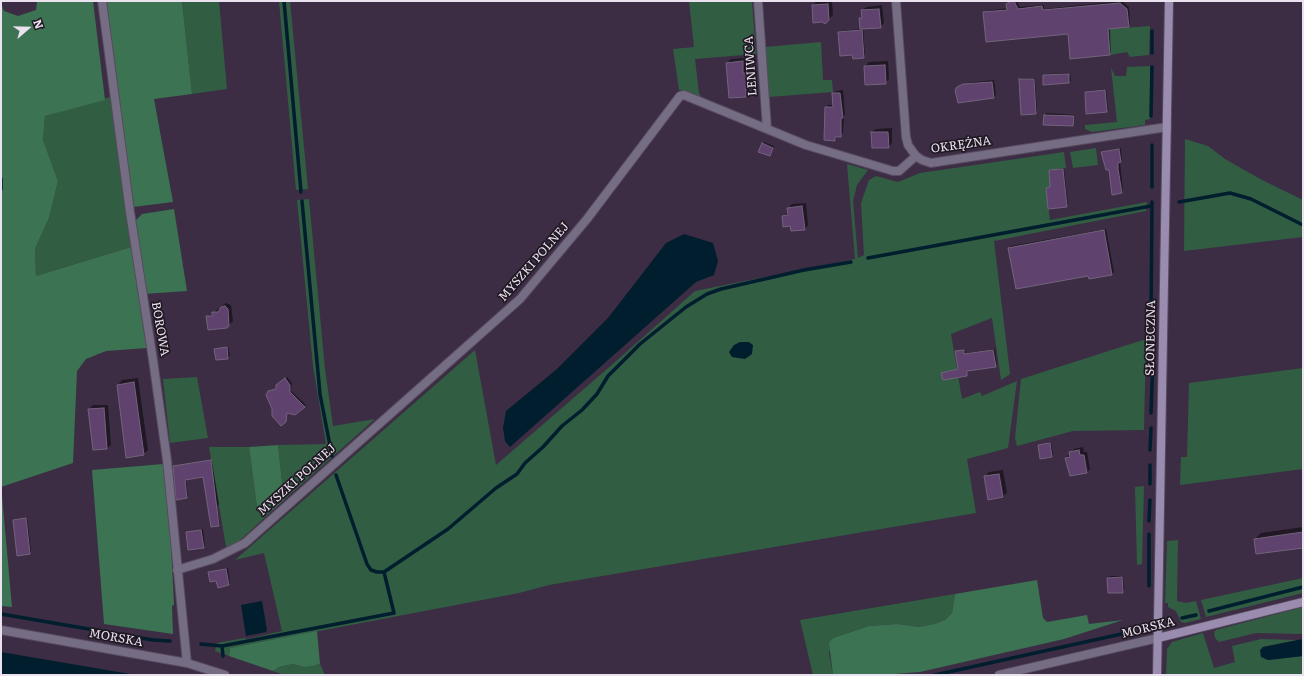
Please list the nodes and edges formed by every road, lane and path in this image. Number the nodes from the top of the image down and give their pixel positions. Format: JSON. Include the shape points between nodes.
{"nodes":[{"id":1,"x":102,"y":1,"type":"edge"},
{"id":2,"x":758,"y":1,"type":"edge"},
{"id":3,"x":896,"y":1,"type":"edge"},
{"id":4,"x":1169,"y":1,"type":"edge"},
{"id":5,"x":1167,"y":127,"type":"junction"},
{"id":6,"x":767,"y":128,"type":"junction"},
{"id":7,"x":916,"y":156,"type":"junction"},
{"id":8,"x":177,"y":570,"type":"junction"},
{"id":9,"x":1303,"y":602,"type":"edge"},
{"id":10,"x":1,"y":630,"type":"edge"},
{"id":11,"x":1158,"y":638,"type":"junction"},
{"id":12,"x":187,"y":663,"type":"junction"},
{"id":13,"x":225,"y":675,"type":"edge"},
{"id":14,"x":999,"y":675,"type":"edge"},
{"id":15,"x":1157,"y":675,"type":"edge"}],
"edges":[{"from":1,"to":8,"type":"street","name":"BOROWA","via":[[130,212],[153,355]]},
{"from":2,"to":6,"type":"street","name":"LENIWCA"},
{"from":3,"to":7,"type":"street","name":"OKRĘŻNA","via":[[906,137]]},
{"from":4,"to":5,"type":"main road","name":"SŁONECZNA"},
{"from":5,"to":7,"type":"street","name":"OKRĘŻNA","via":[[931,163]]},
{"from":5,"to":11,"type":"main road","name":"SŁONECZNA"},
{"from":6,"to":7,"type":"street","name":"MYSZKI POLNEJ","via":[[806,145],[893,171],[899,171]]},
{"from":6,"to":8,"type":"street","name":"MYSZKI POLNEJ","via":[[684,95],[677,98],[587,218],[520,299],[245,543],[213,559]]},
{"from":8,"to":12,"type":"street","name":"BOROWA"},
{"from":9,"to":11,"type":"main road","name":"MORSKA"},
{"from":10,"to":12,"type":"street","name":"MORSKA"},
{"from":11,"to":14,"type":"street","name":"MORSKA"},
{"from":11,"to":15,"type":"main road","name":"SŁONECZNA"},
{"from":12,"to":13,"type":"street","name":"MORSKA"}]}
